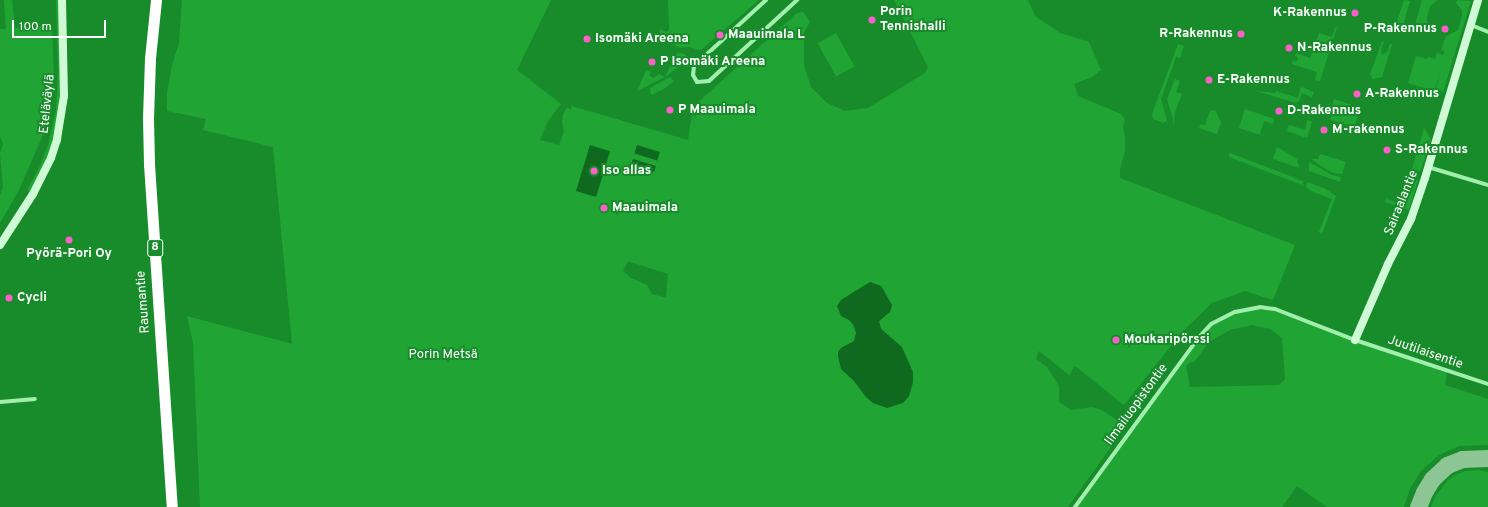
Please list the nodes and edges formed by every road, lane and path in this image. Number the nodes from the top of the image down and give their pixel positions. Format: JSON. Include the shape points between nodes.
{"nodes":[{"id":1,"x":62,"y":0,"type":"edge"},
{"id":2,"x":156,"y":0,"type":"edge"},
{"id":3,"x":766,"y":0,"type":"edge"},
{"id":4,"x":797,"y":0,"type":"edge"},
{"id":5,"x":1478,"y":0,"type":"edge"},
{"id":6,"x":1470,"y":25,"type":"junction"},
{"id":7,"x":1488,"y":32,"type":"edge"},
{"id":8,"x":1428,"y":167,"type":"junction"},
{"id":9,"x":1488,"y":184,"type":"edge"},
{"id":10,"x":0,"y":245,"type":"edge"},
{"id":11,"x":1356,"y":340,"type":"junction"},
{"id":12,"x":1488,"y":384,"type":"edge"},
{"id":13,"x":35,"y":399,"type":"dead end"},
{"id":14,"x":0,"y":402,"type":"edge"},
{"id":15,"x":172,"y":507,"type":"edge"},
{"id":16,"x":1075,"y":507,"type":"edge"}],
"edges":[{"from":1,"to":10,"type":"street","name":"Eteläväylä","via":[[64,96],[57,139],[51,158],[33,194]]},
{"from":2,"to":15,"type":"highway","name":"Raumantie","number":"8","via":[[150,58],[148,149]]},
{"from":3,"to":4,"type":"street","via":[[694,66],[694,79],[697,82],[709,81]]},
{"from":5,"to":6,"type":"street","name":"Sairaalantie"},
{"from":6,"to":7,"type":"street"},
{"from":6,"to":8,"type":"street","name":"Sairaalantie"},
{"from":8,"to":9,"type":"street"},
{"from":8,"to":11,"type":"street","name":"Sairaalantie","via":[[1411,218],[1388,264]]},
{"from":11,"to":12,"type":"street","name":"Juutilaisentie"},
{"from":11,"to":16,"type":"street","name":"Ilmailuopistontie","via":[[1275,309],[1260,307],[1224,316],[1211,324],[1199,337]]},
{"from":13,"to":14,"type":"street"}]}
